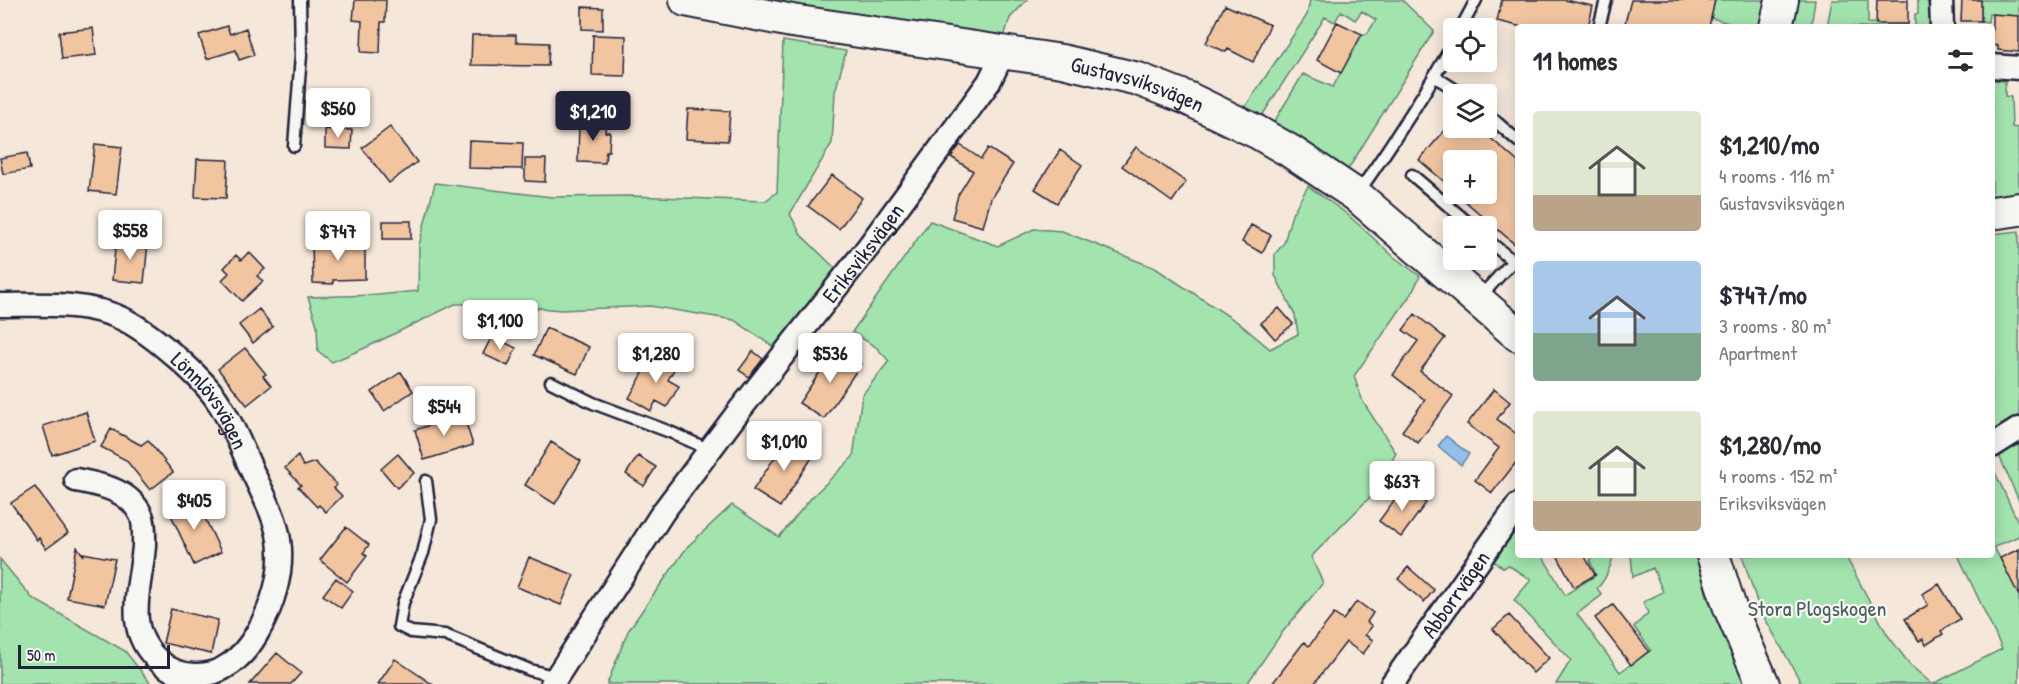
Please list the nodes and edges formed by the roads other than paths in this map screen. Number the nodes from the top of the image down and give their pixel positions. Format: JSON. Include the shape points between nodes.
{"nodes":[{"id":1,"x":300,"y":0,"type":"edge"},
{"id":2,"x":687,"y":0,"type":"edge"},
{"id":3,"x":1476,"y":0,"type":"edge"},
{"id":4,"x":1606,"y":0,"type":"edge"},
{"id":5,"x":1782,"y":0,"type":"edge"},
{"id":6,"x":1941,"y":0,"type":"edge"},
{"id":7,"x":1466,"y":18,"type":"edge"},
{"id":8,"x":1600,"y":24,"type":"edge"},
{"id":9,"x":1777,"y":24,"type":"edge"},
{"id":10,"x":1942,"y":24,"type":"edge"},
{"id":11,"x":1003,"y":53,"type":"junction"},
{"id":12,"x":1443,"y":61,"type":"edge"},
{"id":13,"x":1995,"y":66,"type":"edge"},
{"id":14,"x":2019,"y":68,"type":"edge"},
{"id":15,"x":1434,"y":76,"type":"junction"},
{"id":16,"x":1446,"y":84,"type":"edge"},
{"id":17,"x":1497,"y":123,"type":"edge"},
{"id":18,"x":1515,"y":138,"type":"edge"},
{"id":19,"x":294,"y":146,"type":"dead end"},
{"id":20,"x":1412,"y":175,"type":"dead end"},
{"id":21,"x":1356,"y":195,"type":"junction"},
{"id":22,"x":2019,"y":209,"type":"edge"},
{"id":23,"x":1995,"y":213,"type":"edge"},
{"id":24,"x":1460,"y":216,"type":"edge"},
{"id":25,"x":1497,"y":247,"type":"edge"},
{"id":26,"x":1515,"y":262,"type":"edge"},
{"id":27,"x":1515,"y":264,"type":"edge"},
{"id":28,"x":1477,"y":300,"type":"junction"},
{"id":29,"x":0,"y":305,"type":"edge"},
{"id":30,"x":1515,"y":332,"type":"edge"},
{"id":31,"x":551,"y":382,"type":"dead end"},
{"id":32,"x":2019,"y":429,"type":"edge"},
{"id":33,"x":1995,"y":444,"type":"edge"},
{"id":34,"x":710,"y":450,"type":"junction"},
{"id":35,"x":76,"y":480,"type":"dead end"},
{"id":36,"x":426,"y":481,"type":"dead end"},
{"id":37,"x":1515,"y":510,"type":"edge"},
{"id":38,"x":1714,"y":558,"type":"edge"},
{"id":39,"x":554,"y":680,"type":"edge"},
{"id":40,"x":1392,"y":684,"type":"edge"},
{"id":41,"x":1763,"y":684,"type":"edge"}],
"edges":[{"from":1,"to":19,"type":"lane","via":[[301,55]]},
{"from":2,"to":11,"type":"street","name":"Gustavsviksvägen","via":[[792,21]]},
{"from":3,"to":7,"type":"lane"},
{"from":4,"to":8,"type":"lane"},
{"from":5,"to":9,"type":"street"},
{"from":6,"to":10,"type":"street"},
{"from":11,"to":21,"type":"street","name":"Gustavsviksvägen","via":[[1085,66],[1157,85],[1265,137]]},
{"from":11,"to":34,"type":"street","name":"Eriksviksvägen","via":[[989,82],[870,246]]},
{"from":12,"to":15,"type":"lane"},
{"from":13,"to":14,"type":"street"},
{"from":15,"to":16,"type":"lane"},
{"from":15,"to":21,"type":"lane"},
{"from":17,"to":18,"type":"lane"},
{"from":20,"to":24,"type":"lane"},
{"from":21,"to":28,"type":"street","name":"Gustavsviksvägen"},
{"from":22,"to":23,"type":"street"},
{"from":25,"to":26,"type":"lane"},
{"from":27,"to":28,"type":"lane"},
{"from":28,"to":30,"type":"street","name":"Gustavsviksvägen"},
{"from":29,"to":35,"type":"street","name":"Lönnlövsvägen","via":[[94,308],[125,320],[197,377],[219,402],[268,506],[279,539],[276,589],[264,622],[237,659],[218,672],[195,676],[171,671],[152,655],[138,630],[136,600],[143,557],[142,516],[129,498],[108,487]]},
{"from":31,"to":34,"type":"lane"},
{"from":32,"to":33,"type":"street"},
{"from":34,"to":39,"type":"street","name":"Eriksviksvägen","via":[[663,512]]},
{"from":36,"to":39,"type":"lane","via":[[431,519],[399,626],[411,632],[445,635]]},
{"from":37,"to":40,"type":"street","name":"Abborrvägen"},
{"from":38,"to":41,"type":"street","via":[[1730,608]]}]}
